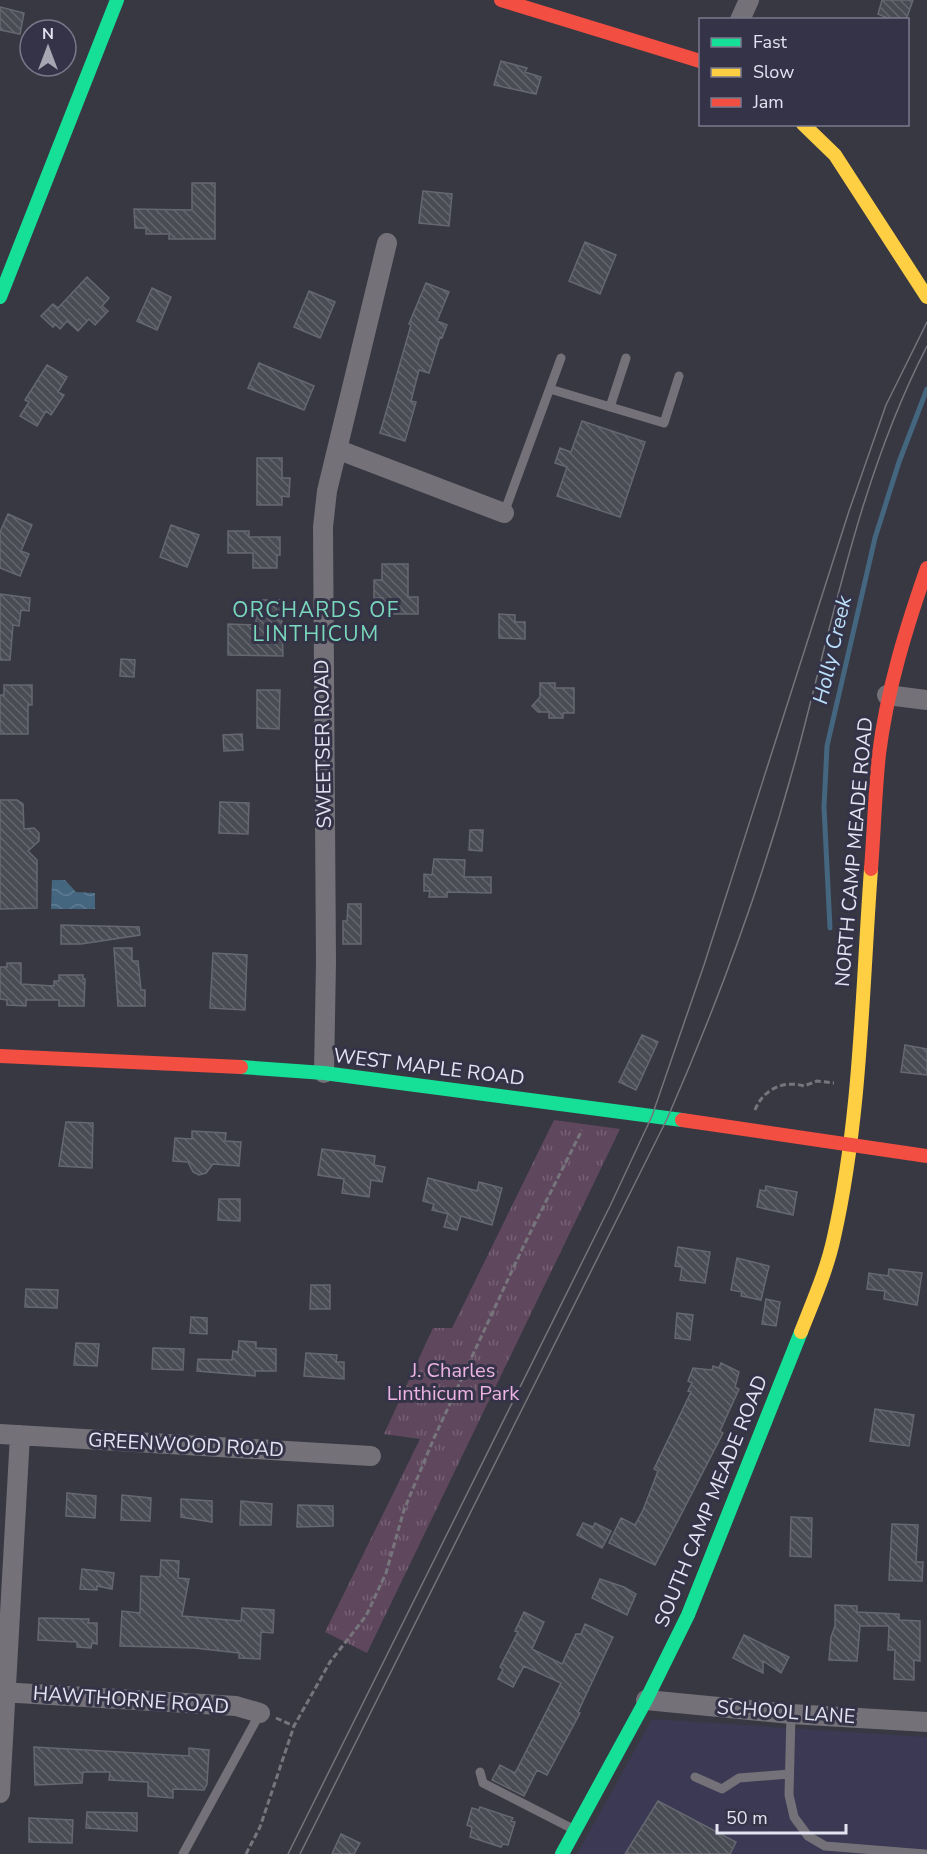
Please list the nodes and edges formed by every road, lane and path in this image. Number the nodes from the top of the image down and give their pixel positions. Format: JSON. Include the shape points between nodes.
{"nodes":[{"id":1,"x":117,"y":0,"type":"edge"},
{"id":2,"x":501,"y":0,"type":"edge"},
{"id":3,"x":749,"y":0,"type":"edge"},
{"id":4,"x":741,"y":18,"type":"edge"},
{"id":5,"x":699,"y":61,"type":"edge"},
{"id":6,"x":805,"y":126,"type":"edge"},
{"id":7,"x":387,"y":243,"type":"dead end"},
{"id":8,"x":0,"y":297,"type":"edge"},
{"id":9,"x":927,"y":297,"type":"edge"},
{"id":10,"x":561,"y":358,"type":"dead end"},
{"id":11,"x":626,"y":358,"type":"dead end"},
{"id":12,"x":679,"y":376,"type":"dead end"},
{"id":13,"x":550,"y":389,"type":"junction"},
{"id":14,"x":610,"y":407,"type":"junction"},
{"id":15,"x":339,"y":450,"type":"junction"},
{"id":16,"x":504,"y":513,"type":"joint"},
{"id":17,"x":927,"y":568,"type":"edge"},
{"id":18,"x":887,"y":695,"type":"junction"},
{"id":19,"x":927,"y":700,"type":"edge"},
{"id":20,"x":0,"y":1056,"type":"edge"},
{"id":21,"x":324,"y":1073,"type":"junction"},
{"id":22,"x":835,"y":1083,"type":"dead end"},
{"id":23,"x":593,"y":1108,"type":"junction"},
{"id":24,"x":752,"y":1118,"type":"dead end"},
{"id":25,"x":851,"y":1145,"type":"junction"},
{"id":26,"x":927,"y":1156,"type":"edge"},
{"id":27,"x":0,"y":1434,"type":"edge"},
{"id":28,"x":20,"y":1435,"type":"junction"},
{"id":29,"x":371,"y":1456,"type":"dead end"},
{"id":30,"x":3,"y":1692,"type":"edge"},
{"id":31,"x":646,"y":1700,"type":"junction"},
{"id":32,"x":260,"y":1713,"type":"joint"},
{"id":33,"x":791,"y":1714,"type":"junction"},
{"id":34,"x":927,"y":1722,"type":"edge"},
{"id":35,"x":480,"y":1772,"type":"dead end"},
{"id":36,"x":789,"y":1774,"type":"junction"},
{"id":37,"x":695,"y":1777,"type":"dead end"},
{"id":38,"x":0,"y":1793,"type":"edge"},
{"id":39,"x":575,"y":1830,"type":"junction"},
{"id":40,"x":183,"y":1854,"type":"edge"},
{"id":41,"x":246,"y":1854,"type":"edge"},
{"id":42,"x":561,"y":1854,"type":"edge"},
{"id":43,"x":925,"y":1854,"type":"edge"}],
"edges":[{"from":1,"to":8,"type":"street"},
{"from":2,"to":5,"type":"street"},
{"from":3,"to":4,"type":"street"},
{"from":6,"to":9,"type":"street","via":[[835,155]]},
{"from":7,"to":15,"type":"street","name":"SWEETSER ROAD"},
{"from":10,"to":13,"type":"lane"},
{"from":11,"to":14,"type":"lane"},
{"from":12,"to":14,"type":"lane","via":[[664,423]]},
{"from":13,"to":14,"type":"lane"},
{"from":13,"to":16,"type":"lane"},
{"from":15,"to":16,"type":"street"},
{"from":15,"to":21,"type":"street","name":"SWEETSER ROAD","via":[[327,491],[323,527]]},
{"from":17,"to":18,"type":"street","name":"NORTH CAMP MEADE ROAD"},
{"from":18,"to":19,"type":"street"},
{"from":18,"to":25,"type":"street","name":"NORTH CAMP MEADE ROAD","via":[[879,755]]},
{"from":20,"to":21,"type":"street","name":"WEST MAPLE ROAD"},
{"from":21,"to":23,"type":"street","name":"WEST MAPLE ROAD"},
{"from":22,"to":24,"type":"path","via":[[817,1081],[804,1086],[796,1082],[766,1093]]},
{"from":23,"to":25,"type":"street","name":"WEST MAPLE ROAD"},
{"from":23,"to":41,"type":"path","via":[[434,1438],[404,1510],[386,1573],[366,1616],[330,1662],[294,1726],[260,1827]]},
{"from":25,"to":26,"type":"street","name":"WEST MAPLE ROAD"},
{"from":25,"to":31,"type":"street","name":"SOUTH CAMP MEADE ROAD","via":[[834,1239],[821,1282],[724,1530]]},
{"from":27,"to":28,"type":"street","name":"GREENWOOD ROAD"},
{"from":28,"to":29,"type":"street","name":"GREENWOOD ROAD"},
{"from":28,"to":30,"type":"street"},
{"from":30,"to":32,"type":"street","name":"HAWTHORNE ROAD","via":[[236,1706]]},
{"from":30,"to":38,"type":"street"},
{"from":31,"to":33,"type":"street","name":"SCHOOL LANE"},
{"from":31,"to":39,"type":"street","name":"SOUTH CAMP MEADE ROAD"},
{"from":32,"to":40,"type":"lane"},
{"from":33,"to":34,"type":"street","name":"SCHOOL LANE"},
{"from":33,"to":36,"type":"lane"},
{"from":35,"to":39,"type":"lane","via":[[483,1783]]},
{"from":36,"to":37,"type":"lane","via":[[740,1778],[722,1789]]},
{"from":36,"to":43,"type":"lane","via":[[794,1817],[808,1836],[825,1846]]},
{"from":39,"to":42,"type":"street","name":"SOUTH CAMP MEADE ROAD"}]}
